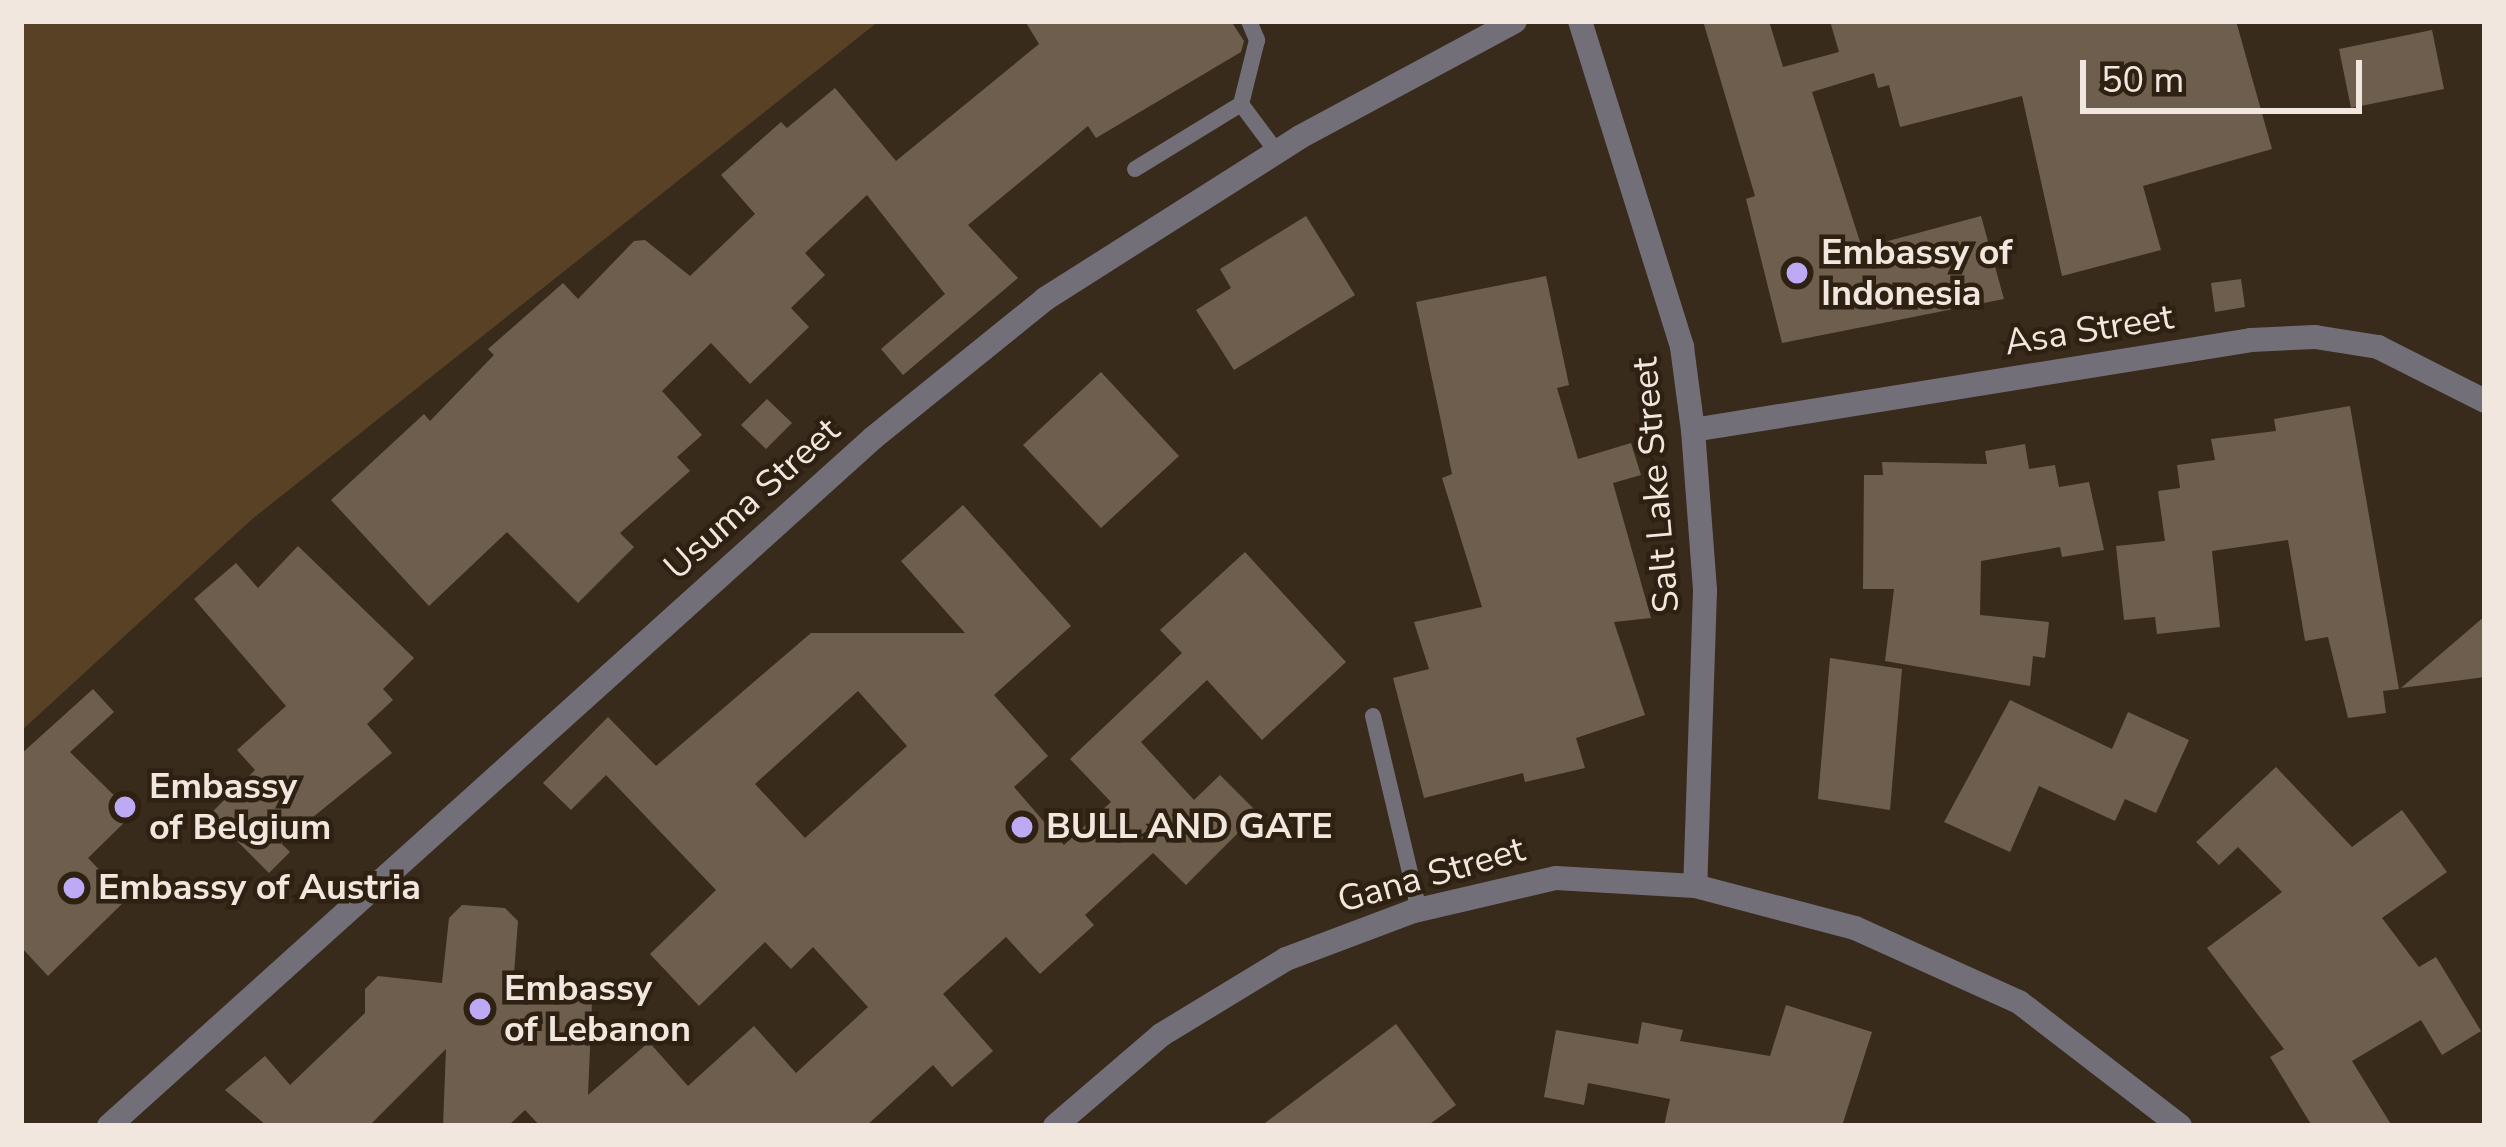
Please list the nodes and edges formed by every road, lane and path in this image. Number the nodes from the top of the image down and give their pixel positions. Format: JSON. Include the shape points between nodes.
{"nodes":[{"id":1,"x":1249,"y":21,"type":"edge"},
{"id":2,"x":1515,"y":21,"type":"edge"},
{"id":3,"x":1580,"y":21,"type":"edge"},
{"id":4,"x":1241,"y":104,"type":"junction"},
{"id":5,"x":1276,"y":152,"type":"junction"},
{"id":6,"x":1135,"y":169,"type":"dead end"},
{"id":7,"x":2485,"y":401,"type":"edge"},
{"id":8,"x":1693,"y":430,"type":"junction"},
{"id":9,"x":1373,"y":716,"type":"dead end"},
{"id":10,"x":1695,"y":886,"type":"junction"},
{"id":11,"x":1419,"y":910,"type":"junction"},
{"id":12,"x":109,"y":1126,"type":"edge"},
{"id":13,"x":1055,"y":1126,"type":"edge"},
{"id":14,"x":2180,"y":1126,"type":"edge"}],
"edges":[{"from":1,"to":4,"type":"lane","via":[[1258,40]]},
{"from":2,"to":5,"type":"street","name":"Usuma Street"},
{"from":3,"to":8,"type":"street","name":"Salt Lake Street","via":[[1682,347]]},
{"from":4,"to":5,"type":"lane"},
{"from":4,"to":6,"type":"lane"},
{"from":5,"to":12,"type":"street","name":"Usuma Street","via":[[1045,299],[873,438]]},
{"from":7,"to":8,"type":"street","name":"Asa Street","via":[[2378,347],[2315,337],[2251,340]]},
{"from":8,"to":10,"type":"street","name":"Salt Lake Street","via":[[1705,657]]},
{"from":9,"to":11,"type":"lane"},
{"from":10,"to":11,"type":"street","name":"Gana Street","via":[[1556,878]]},
{"from":10,"to":14,"type":"street","name":"Gana Street","via":[[1855,928],[1960,973],[2083,1044]]},
{"from":11,"to":13,"type":"street","name":"Gana Street","via":[[1286,959],[1223,993]]}]}
